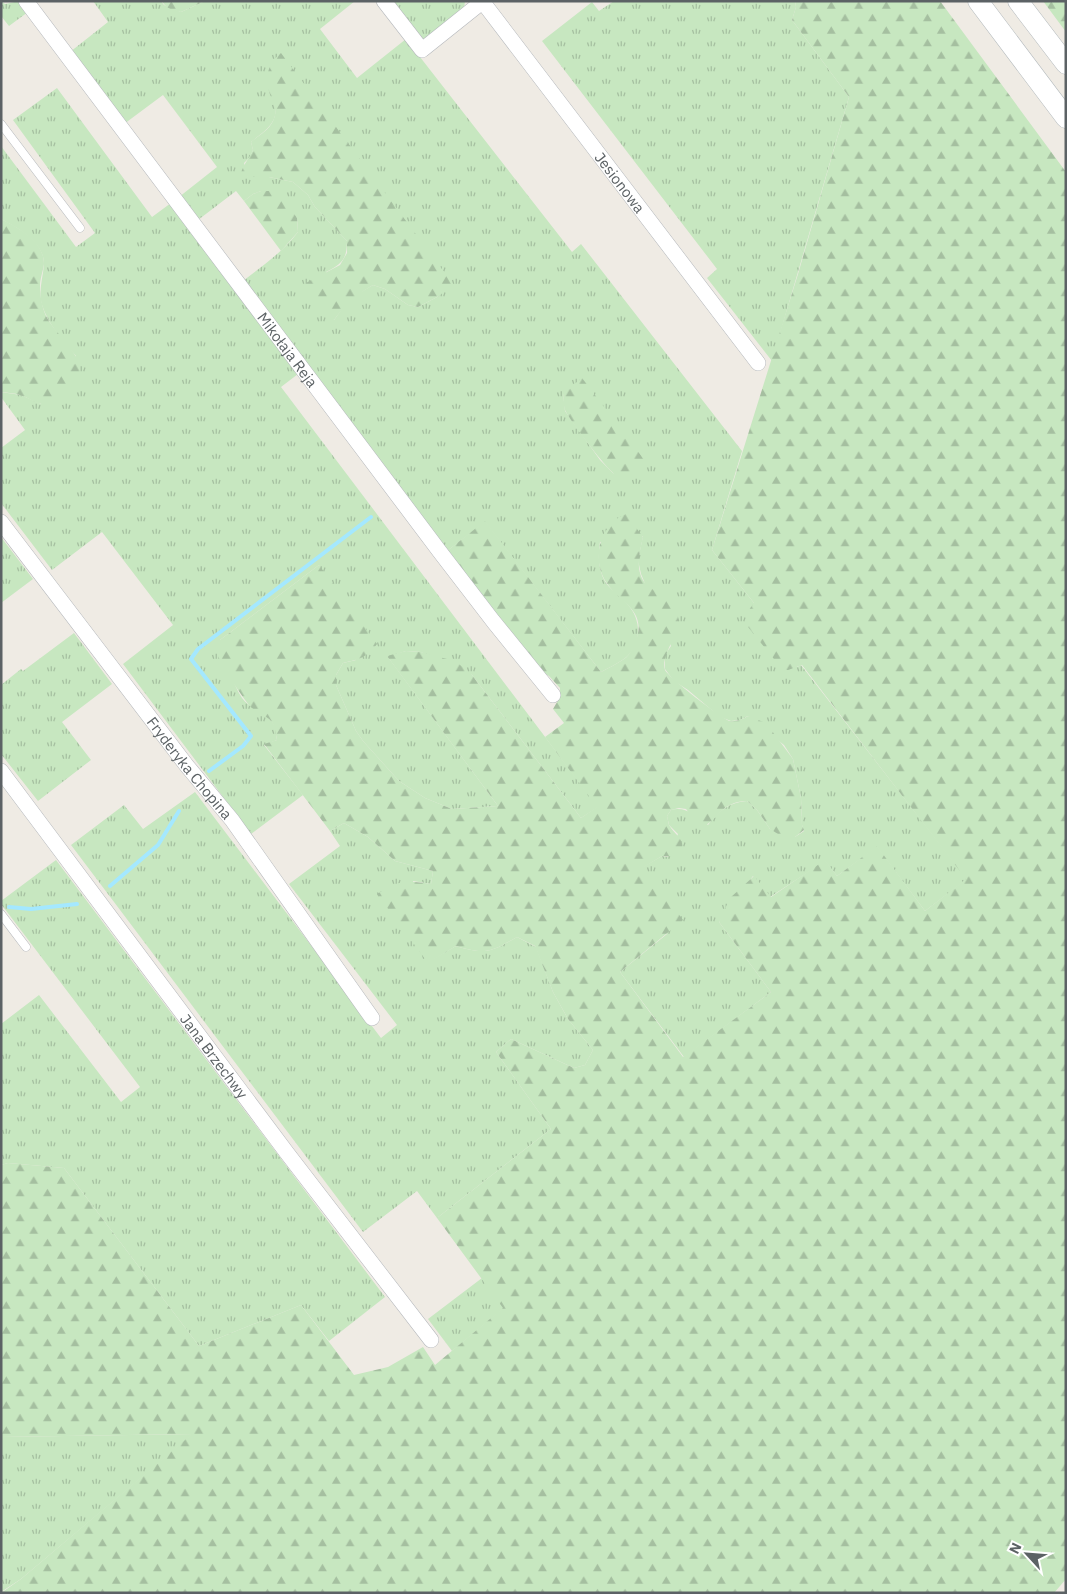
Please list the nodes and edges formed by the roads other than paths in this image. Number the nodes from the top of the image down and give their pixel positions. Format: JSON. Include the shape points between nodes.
{"nodes":[{"id":1,"x":26,"y":1,"type":"edge"},
{"id":2,"x":384,"y":1,"type":"edge"},
{"id":3,"x":482,"y":1,"type":"edge"},
{"id":4,"x":978,"y":1,"type":"edge"},
{"id":5,"x":1018,"y":1,"type":"edge"},
{"id":6,"x":1066,"y":64,"type":"edge"},
{"id":7,"x":1066,"y":118,"type":"edge"},
{"id":8,"x":1,"y":124,"type":"edge"},
{"id":9,"x":80,"y":228,"type":"dead end"},
{"id":10,"x":758,"y":363,"type":"dead end"},
{"id":11,"x":1,"y":522,"type":"edge"},
{"id":12,"x":553,"y":695,"type":"dead end"},
{"id":13,"x":1,"y":771,"type":"edge"},
{"id":14,"x":1,"y":914,"type":"edge"},
{"id":15,"x":26,"y":947,"type":"dead end"},
{"id":16,"x":372,"y":1018,"type":"dead end"},
{"id":17,"x":431,"y":1340,"type":"dead end"}],
"edges":[{"from":1,"to":12,"type":"street","name":"Mikołaja Reja","via":[[440,552]]},
{"from":2,"to":3,"type":"street","via":[[422,50]]},
{"from":3,"to":10,"type":"street","name":"Jesionowa"},
{"from":4,"to":7,"type":"main road"},
{"from":5,"to":6,"type":"main road"},
{"from":8,"to":9,"type":"lane"},
{"from":11,"to":16,"type":"street","name":"Fryderyka Chopina","via":[[232,820]]},
{"from":13,"to":17,"type":"street","name":"Jana Brzechwy","via":[[286,1153]]},
{"from":14,"to":15,"type":"lane"}]}
